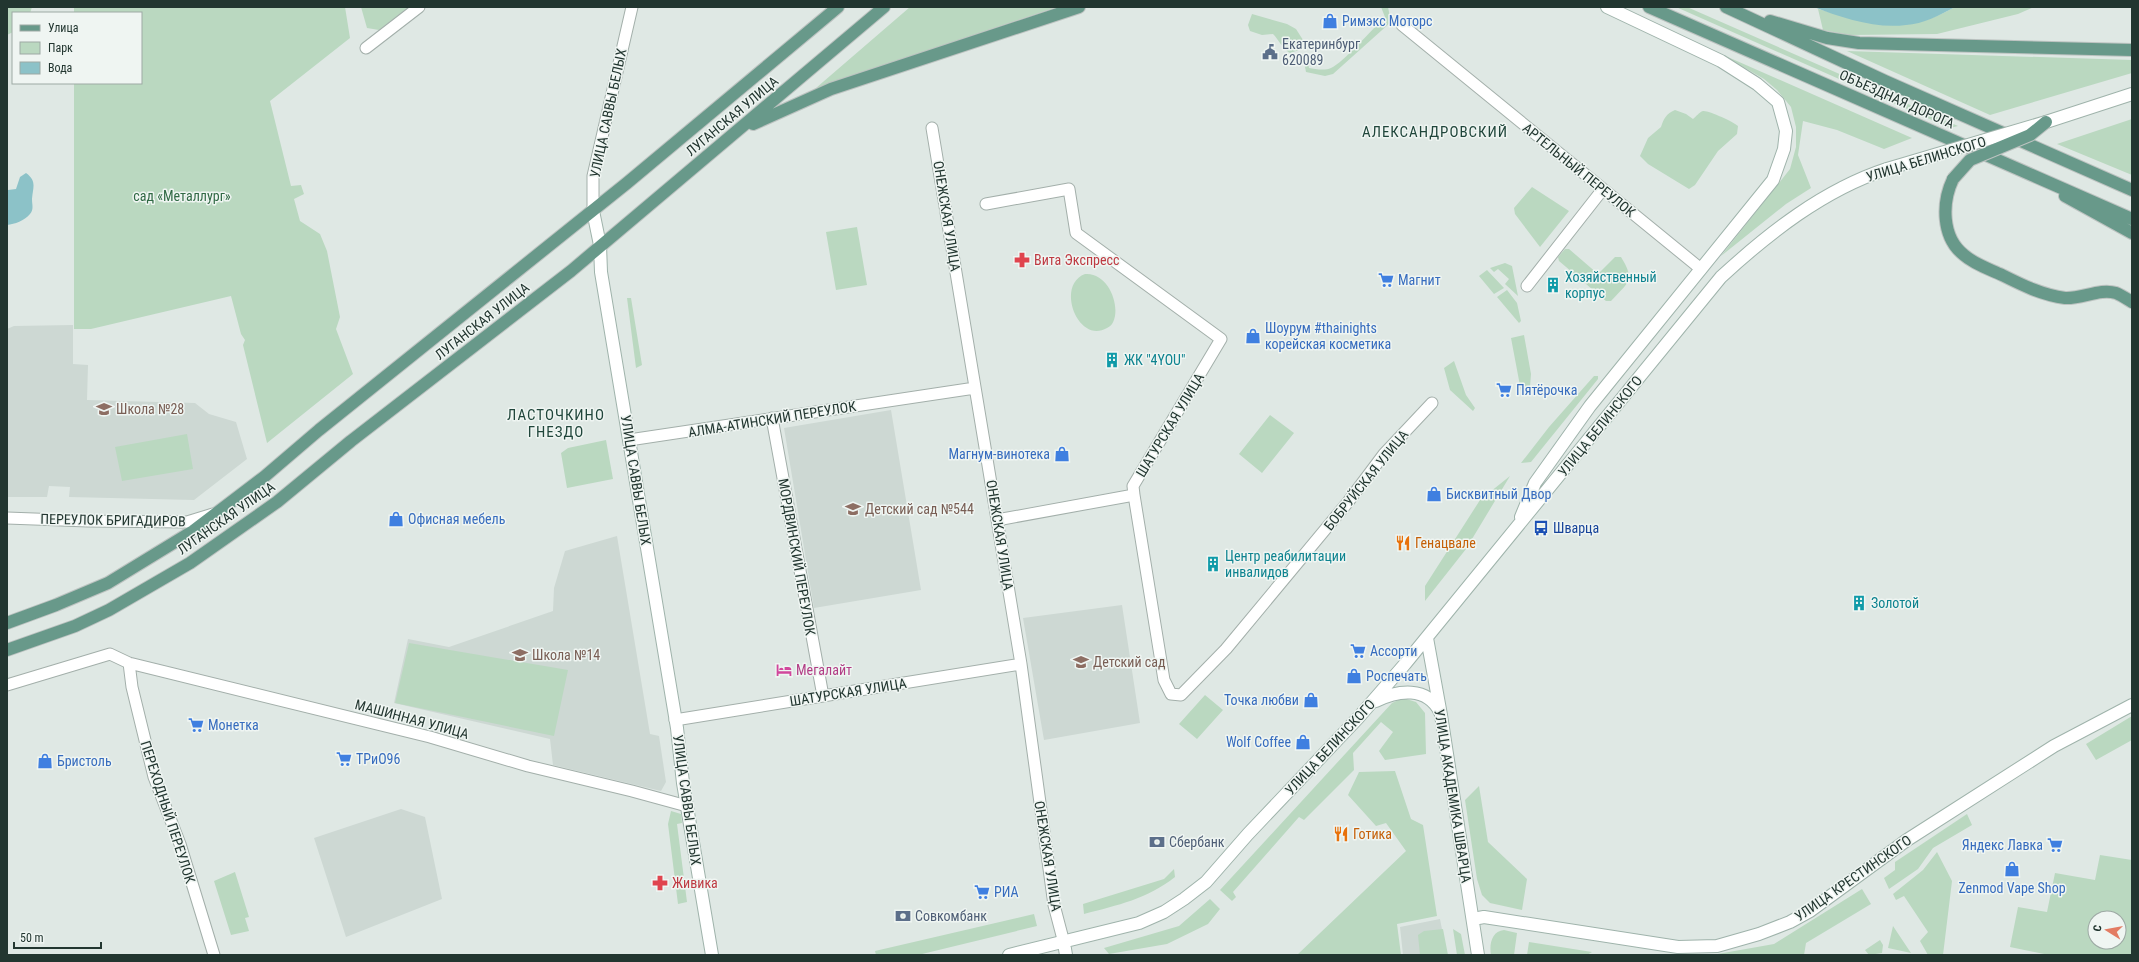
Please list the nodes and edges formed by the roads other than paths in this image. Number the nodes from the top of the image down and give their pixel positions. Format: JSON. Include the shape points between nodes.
{"nodes":[{"id":1,"x":419,"y":7,"type":"edge"},
{"id":2,"x":632,"y":7,"type":"edge"},
{"id":3,"x":828,"y":7,"type":"edge"},
{"id":4,"x":838,"y":7,"type":"edge"},
{"id":5,"x":884,"y":7,"type":"edge"},
{"id":6,"x":1079,"y":7,"type":"edge"},
{"id":7,"x":1607,"y":7,"type":"edge"},
{"id":8,"x":1649,"y":7,"type":"edge"},
{"id":9,"x":1726,"y":7,"type":"edge"},
{"id":10,"x":1738,"y":12,"type":"junction"},
{"id":11,"x":1402,"y":25,"type":"dead end"},
{"id":12,"x":794,"y":44,"type":"junction"},
{"id":13,"x":366,"y":48,"type":"dead end"},
{"id":14,"x":2132,"y":50,"type":"edge"},
{"id":15,"x":2132,"y":94,"type":"edge"},
{"id":16,"x":2046,"y":122,"type":"junction"},
{"id":17,"x":932,"y":128,"type":"dead end"},
{"id":18,"x":739,"y":131,"type":"junction"},
{"id":19,"x":2034,"y":176,"type":"junction"},
{"id":20,"x":1603,"y":189,"type":"junction"},
{"id":21,"x":2132,"y":190,"type":"edge"},
{"id":22,"x":986,"y":204,"type":"dead end"},
{"id":23,"x":593,"y":211,"type":"junction"},
{"id":24,"x":2132,"y":219,"type":"edge"},
{"id":25,"x":2132,"y":233,"type":"edge"},
{"id":26,"x":600,"y":245,"type":"junction"},
{"id":27,"x":1701,"y":269,"type":"junction"},
{"id":28,"x":1527,"y":286,"type":"dead end"},
{"id":29,"x":2132,"y":302,"type":"edge"},
{"id":30,"x":975,"y":388,"type":"junction"},
{"id":31,"x":1432,"y":403,"type":"dead end"},
{"id":32,"x":772,"y":418,"type":"junction"},
{"id":33,"x":629,"y":440,"type":"junction"},
{"id":34,"x":1134,"y":496,"type":"junction"},
{"id":35,"x":218,"y":512,"type":"junction"},
{"id":36,"x":7,"y":518,"type":"edge"},
{"id":37,"x":997,"y":520,"type":"junction"},
{"id":38,"x":1517,"y":526,"type":"junction"},
{"id":39,"x":7,"y":622,"type":"edge"},
{"id":40,"x":1427,"y":638,"type":"junction"},
{"id":41,"x":7,"y":650,"type":"edge"},
{"id":42,"x":129,"y":664,"type":"junction"},
{"id":43,"x":1021,"y":664,"type":"junction"},
{"id":44,"x":7,"y":685,"type":"edge"},
{"id":45,"x":823,"y":696,"type":"junction"},
{"id":46,"x":1371,"y":704,"type":"junction"},
{"id":47,"x":2132,"y":705,"type":"edge"},
{"id":48,"x":1441,"y":715,"type":"junction"},
{"id":49,"x":675,"y":720,"type":"junction"},
{"id":50,"x":687,"y":806,"type":"junction"},
{"id":51,"x":1473,"y":919,"type":"junction"},
{"id":52,"x":1065,"y":949,"type":"edge"},
{"id":53,"x":214,"y":955,"type":"edge"},
{"id":54,"x":712,"y":955,"type":"edge"},
{"id":55,"x":1010,"y":955,"type":"edge"},
{"id":56,"x":1478,"y":955,"type":"edge"}],
"edges":[{"from":1,"to":13,"type":"street"},
{"from":2,"to":23,"type":"street","name":"УЛИЦА САВВЫ БЕЛЫХ","via":[[593,176]]},
{"from":3,"to":12,"type":"main road"},
{"from":4,"to":12,"type":"main road","name":"ЛУГАНСКАЯ УЛИЦА"},
{"from":5,"to":18,"type":"main road","name":"ЛУГАНСКАЯ УЛИЦА"},
{"from":6,"to":18,"type":"main road","via":[[831,89]]},
{"from":7,"to":27,"type":"main road","via":[[1721,61],[1757,84],[1778,102],[1786,131],[1778,171]]},
{"from":8,"to":19,"type":"main road","name":"ОБЪЕЗДНАЯ ДОРОГА"},
{"from":9,"to":10,"type":"main road","name":"ОБЪЕЗДНАЯ ДОРОГА"},
{"from":10,"to":14,"type":"main road","via":[[1852,43]]},
{"from":10,"to":21,"type":"main road","name":"ОБЪЕЗДНАЯ ДОРОГА","via":[[1885,81]]},
{"from":11,"to":20,"type":"street","name":"АРТЕЛЬНЫЙ ПЕРЕУЛОК"},
{"from":12,"to":23,"type":"main road","name":"ЛУГАНСКАЯ УЛИЦА"},
{"from":15,"to":16,"type":"main road","name":"УЛИЦА БЕЛИНСКОГО"},
{"from":16,"to":29,"type":"main road","bridge":true,"via":[[2030,135],[1970,160],[1953,179],[1946,198],[1945,218],[1949,232],[1957,248],[1964,255],[2050,296],[2080,298],[2100,293],[2116,293]]},
{"from":16,"to":38,"type":"main road","name":"УЛИЦА БЕЛИНСКОГО","bridge":true,"via":[[1866,176],[1791,219],[1755,246],[1721,277]]},
{"from":17,"to":30,"type":"street","name":"ОНЕЖСКАЯ УЛИЦА"},
{"from":18,"to":26,"type":"main road","name":"ЛУГАНСКАЯ УЛИЦА"},
{"from":19,"to":24,"type":"main road","name":"ОБЪЕЗДНАЯ ДОРОГА"},
{"from":19,"to":25,"type":"main road","via":[[2073,202]]},
{"from":20,"to":27,"type":"street","name":"АРТЕЛЬНЫЙ ПЕРЕУЛОК"},
{"from":20,"to":28,"type":"street"},
{"from":22,"to":34,"type":"street","name":"ШАТУРСКАЯ УЛИЦА","via":[[1068,189],[1076,233],[1221,339],[1133,486]]},
{"from":23,"to":26,"type":"main road","name":"УЛИЦА САВВЫ БЕЛЫХ"},
{"from":23,"to":35,"type":"main road","name":"ЛУГАНСКАЯ УЛИЦА"},
{"from":26,"to":33,"type":"main road","name":"УЛИЦА САВВЫ БЕЛЫХ","via":[[601,272]]},
{"from":26,"to":41,"type":"main road","name":"ЛУГАНСКАЯ УЛИЦА","via":[[277,502],[190,563],[109,610],[75,626]]},
{"from":27,"to":38,"type":"main road","via":[[1590,406],[1534,483]]},
{"from":30,"to":32,"type":"street","name":"АЛМА-АТИНСКИЙ ПЕРЕУЛОК"},
{"from":30,"to":37,"type":"street","name":"ОНЕЖСКАЯ УЛИЦА"},
{"from":31,"to":34,"type":"street","name":"БОБРУЙСКАЯ УЛИЦА","via":[[1384,454],[1348,502],[1226,649],[1181,695],[1171,694],[1164,680]]},
{"from":32,"to":33,"type":"street","name":"АЛМА-АТИНСКИЙ ПЕРЕУЛОК"},
{"from":32,"to":45,"type":"street","name":"МОРДВИНСКИЙ ПЕРЕУЛОК"},
{"from":33,"to":49,"type":"main road","name":"УЛИЦА САВВЫ БЕЛЫХ"},
{"from":34,"to":37,"type":"street","name":"ШАТУРСКАЯ УЛИЦА"},
{"from":35,"to":36,"type":"street","name":"ПЕРЕУЛОК БРИГАДИРОВ","via":[[188,522]]},
{"from":35,"to":39,"type":"main road","name":"ЛУГАНСКАЯ УЛИЦА","via":[[193,531],[108,583]]},
{"from":37,"to":43,"type":"street","name":"ОНЕЖСКАЯ УЛИЦА"},
{"from":38,"to":40,"type":"main road","name":"УЛИЦА БЕЛИНСКОГО"},
{"from":40,"to":46,"type":"main road","name":"УЛИЦА БЕЛИНСКОГО"},
{"from":40,"to":48,"type":"main road","name":"УЛИЦА АКАДЕМИКА ШВАРЦА"},
{"from":42,"to":44,"type":"street","via":[[110,654]]},
{"from":42,"to":50,"type":"street","name":"МАШИННАЯ УЛИЦА","via":[[430,737],[528,766]]},
{"from":42,"to":53,"type":"street","name":"ПЕРЕХОДНЫЙ ПЕРЕУЛОК","via":[[132,687],[154,777],[180,844]]},
{"from":43,"to":45,"type":"street","name":"ШАТУРСКАЯ УЛИЦА"},
{"from":43,"to":52,"type":"street","name":"ОНЕЖСКАЯ УЛИЦА","via":[[1054,905]]},
{"from":45,"to":49,"type":"street","name":"ШАТУРСКАЯ УЛИЦА"},
{"from":46,"to":48,"type":"main road","via":[[1390,694],[1409,692],[1427,697]]},
{"from":46,"to":52,"type":"main road","name":"УЛИЦА БЕЛИНСКОГО","via":[[1206,882],[1164,912]]},
{"from":47,"to":51,"type":"main road","name":"УЛИЦА КРЕСТИНСКОГО","via":[[2048,750],[1907,840],[1810,911],[1759,934],[1717,946],[1678,947],[1484,917]]},
{"from":48,"to":51,"type":"main road","name":"УЛИЦА АКАДЕМИКА ШВАРЦА"},
{"from":49,"to":50,"type":"main road","name":"УЛИЦА САВВЫ БЕЛЫХ"},
{"from":50,"to":54,"type":"main road","name":"УЛИЦА САВВЫ БЕЛЫХ"},
{"from":51,"to":56,"type":"main road","name":"УЛИЦА АКАДЕМИКА ШВАРЦА"},
{"from":52,"to":55,"type":"main road","name":"УЛИЦА БЕЛИНСКОГО"}]}
